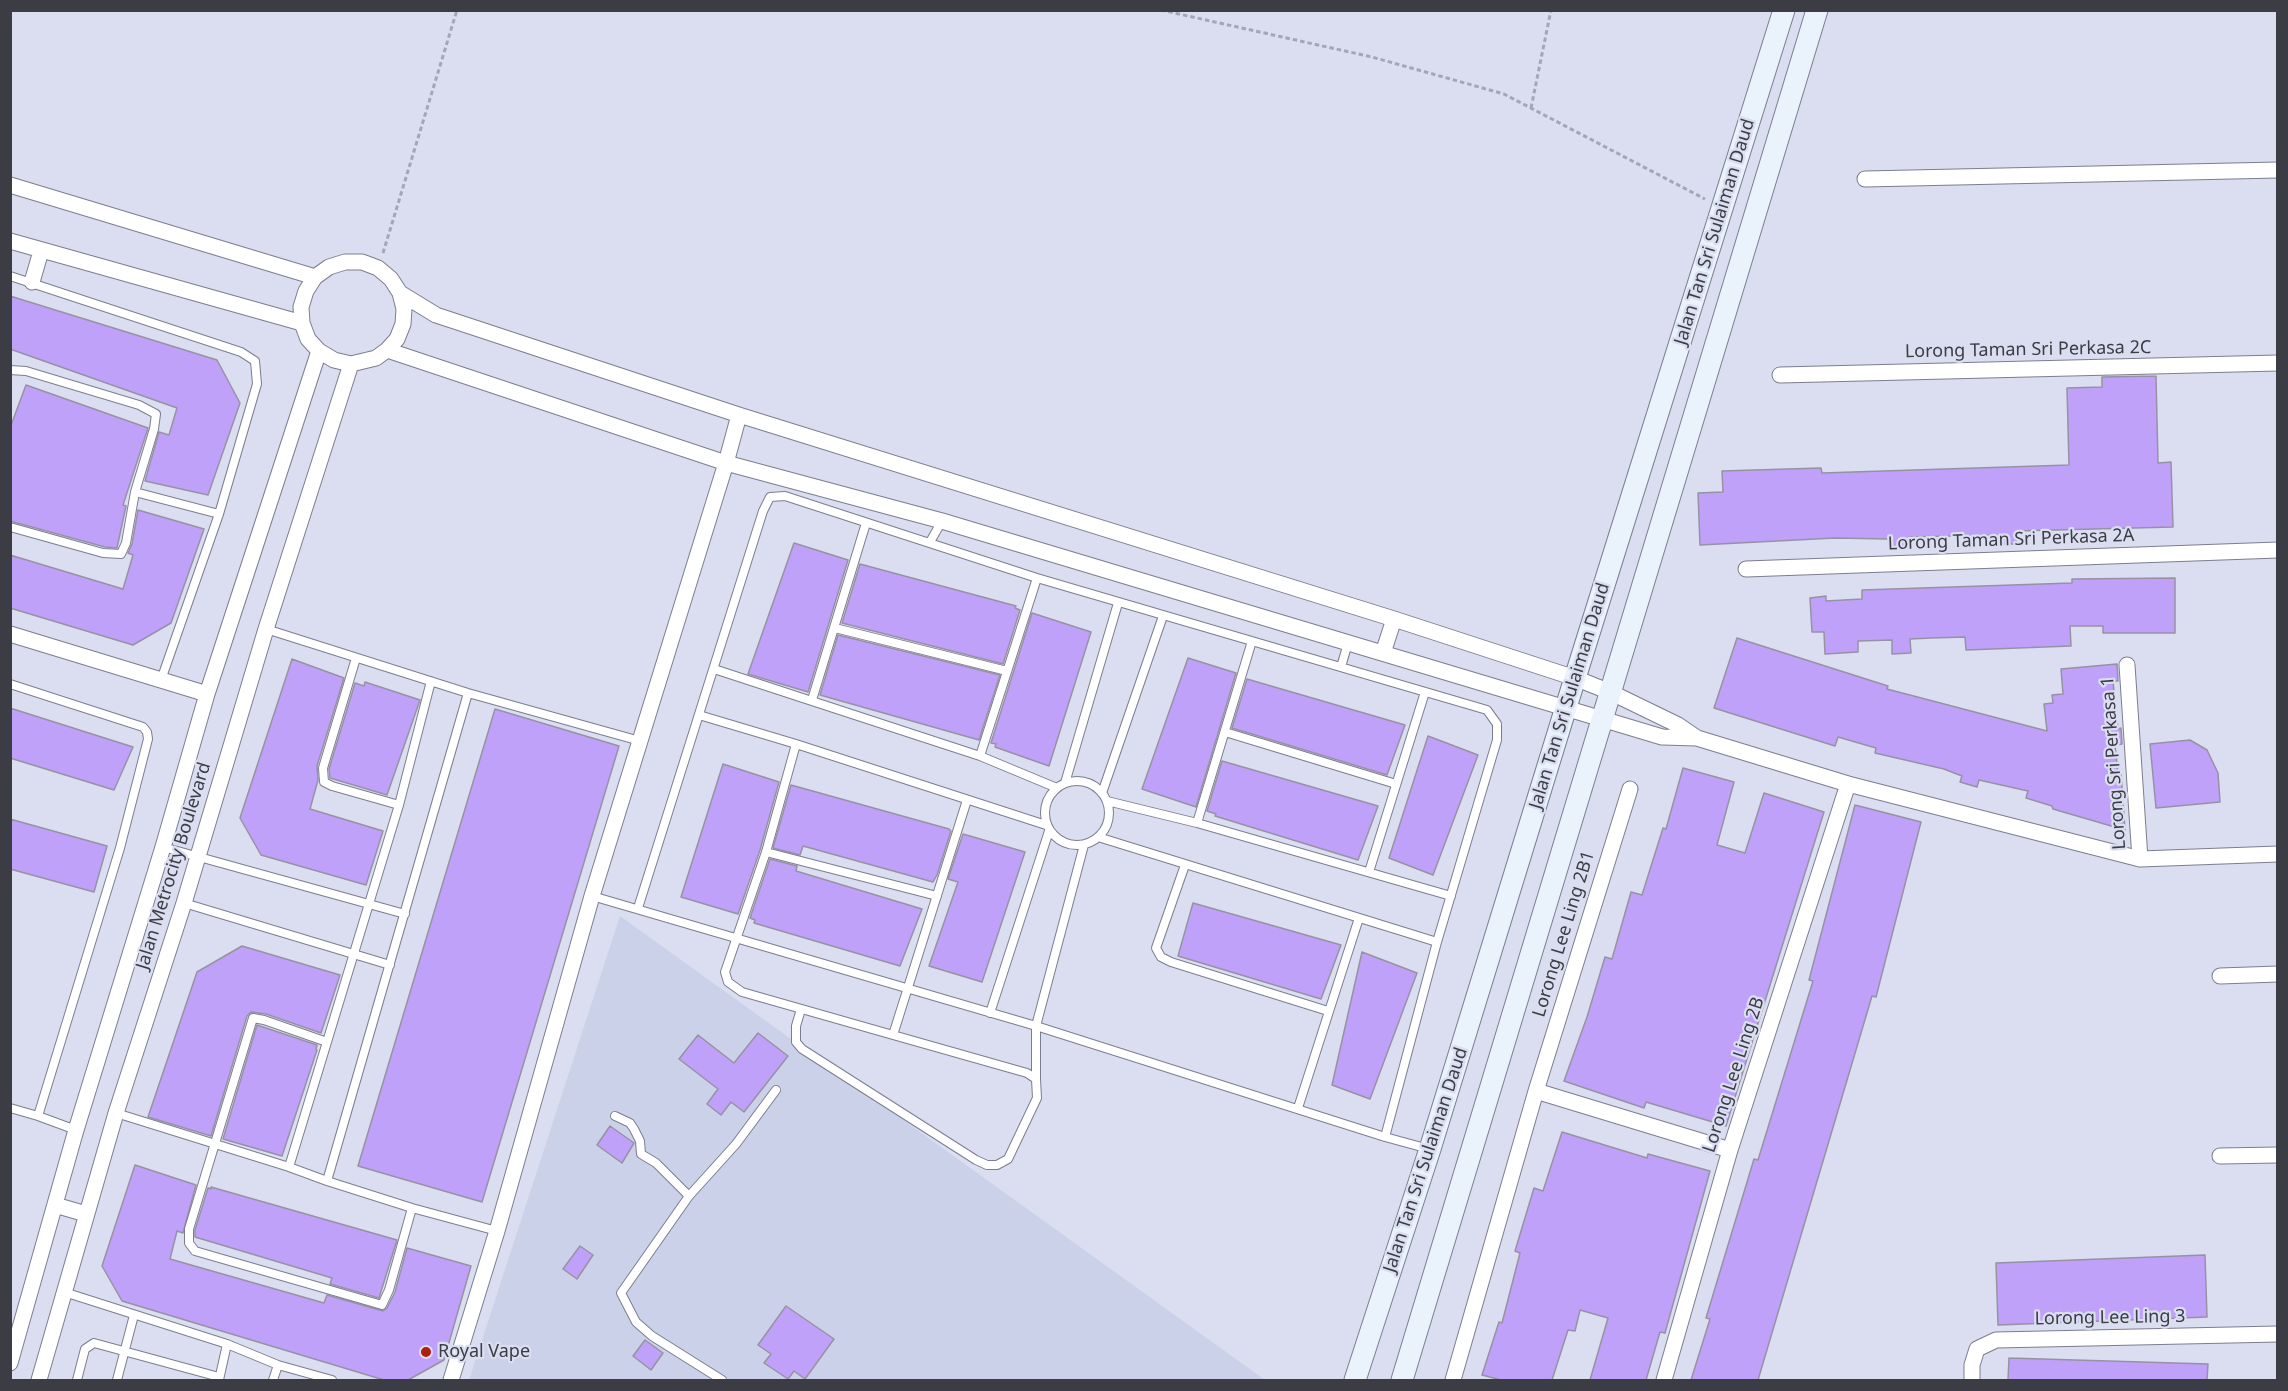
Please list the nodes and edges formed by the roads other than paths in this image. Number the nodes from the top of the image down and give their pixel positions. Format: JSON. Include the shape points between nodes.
{"nodes":[{"id":1,"x":1784,"y":10,"type":"edge"},
{"id":2,"x":1817,"y":10,"type":"edge"},
{"id":3,"x":2277,"y":170,"type":"edge"},
{"id":4,"x":1865,"y":179,"type":"dead end"},
{"id":5,"x":10,"y":185,"type":"edge"},
{"id":6,"x":10,"y":241,"type":"edge"},
{"id":7,"x":41,"y":251,"type":"junction"},
{"id":8,"x":10,"y":276,"type":"edge"},
{"id":9,"x":315,"y":277,"type":"junction"},
{"id":10,"x":32,"y":282,"type":"junction"},
{"id":11,"x":400,"y":294,"type":"junction"},
{"id":12,"x":302,"y":323,"type":"junction"},
{"id":13,"x":319,"y":351,"type":"junction"},
{"id":14,"x":387,"y":351,"type":"junction"},
{"id":15,"x":2277,"y":363,"type":"edge"},
{"id":16,"x":351,"y":364,"type":"junction"},
{"id":17,"x":10,"y":370,"type":"edge"},
{"id":18,"x":1780,"y":375,"type":"dead end"},
{"id":19,"x":739,"y":415,"type":"junction"},
{"id":20,"x":726,"y":463,"type":"junction"},
{"id":21,"x":135,"y":492,"type":"junction"},
{"id":22,"x":219,"y":514,"type":"junction"},
{"id":23,"x":942,"y":521,"type":"junction"},
{"id":24,"x":866,"y":523,"type":"junction"},
{"id":25,"x":10,"y":527,"type":"edge"},
{"id":26,"x":930,"y":542,"type":"junction"},
{"id":27,"x":2277,"y":550,"type":"edge"},
{"id":28,"x":1746,"y":569,"type":"dead end"},
{"id":29,"x":1037,"y":578,"type":"junction"},
{"id":30,"x":1118,"y":603,"type":"junction"},
{"id":31,"x":1163,"y":616,"type":"junction"},
{"id":32,"x":1395,"y":620,"type":"junction"},
{"id":33,"x":835,"y":628,"type":"junction"},
{"id":34,"x":266,"y":630,"type":"junction"},
{"id":35,"x":10,"y":634,"type":"edge"},
{"id":36,"x":1252,"y":641,"type":"junction"},
{"id":37,"x":1348,"y":644,"type":"junction"},
{"id":38,"x":1383,"y":653,"type":"junction"},
{"id":39,"x":356,"y":658,"type":"junction"},
{"id":40,"x":2127,"y":665,"type":"dead end"},
{"id":41,"x":1341,"y":667,"type":"junction"},
{"id":42,"x":714,"y":669,"type":"junction"},
{"id":43,"x":1008,"y":671,"type":"junction"},
{"id":44,"x":1575,"y":678,"type":"junction"},
{"id":45,"x":161,"y":680,"type":"junction"},
{"id":46,"x":431,"y":681,"type":"junction"},
{"id":47,"x":10,"y":684,"type":"edge"},
{"id":48,"x":1425,"y":692,"type":"junction"},
{"id":49,"x":1610,"y":692,"type":"junction"},
{"id":50,"x":468,"y":693,"type":"junction"},
{"id":51,"x":207,"y":694,"type":"junction"},
{"id":52,"x":812,"y":700,"type":"junction"},
{"id":53,"x":1565,"y":710,"type":"junction"},
{"id":54,"x":699,"y":715,"type":"junction"},
{"id":55,"x":1602,"y":720,"type":"junction"},
{"id":56,"x":1225,"y":732,"type":"junction"},
{"id":57,"x":1697,"y":738,"type":"junction"},
{"id":58,"x":640,"y":741,"type":"junction"},
{"id":59,"x":796,"y":744,"type":"junction"},
{"id":60,"x":980,"y":756,"type":"junction"},
{"id":61,"x":1396,"y":784,"type":"junction"},
{"id":62,"x":1848,"y":784,"type":"junction"},
{"id":63,"x":1061,"y":785,"type":"junction"},
{"id":64,"x":1630,"y":789,"type":"dead end"},
{"id":65,"x":1102,"y":793,"type":"junction"},
{"id":66,"x":967,"y":800,"type":"junction"},
{"id":67,"x":1107,"y":801,"type":"junction"},
{"id":68,"x":399,"y":805,"type":"junction"},
{"id":69,"x":1197,"y":823,"type":"junction"},
{"id":70,"x":1048,"y":828,"type":"junction"},
{"id":71,"x":1098,"y":837,"type":"junction"},
{"id":72,"x":1084,"y":845,"type":"junction"},
{"id":73,"x":163,"y":847,"type":"junction"},
{"id":74,"x":765,"y":852,"type":"junction"},
{"id":75,"x":2277,"y":854,"type":"edge"},
{"id":76,"x":196,"y":856,"type":"junction"},
{"id":77,"x":2139,"y":859,"type":"junction"},
{"id":78,"x":1185,"y":865,"type":"junction"},
{"id":79,"x":1369,"y":872,"type":"junction"},
{"id":80,"x":592,"y":896,"type":"junction"},
{"id":81,"x":937,"y":896,"type":"junction"},
{"id":82,"x":1451,"y":896,"type":"junction"},
{"id":83,"x":184,"y":903,"type":"junction"},
{"id":84,"x":368,"y":905,"type":"junction"},
{"id":85,"x":638,"y":908,"type":"junction"},
{"id":86,"x":405,"y":914,"type":"junction"},
{"id":87,"x":1359,"y":918,"type":"junction"},
{"id":88,"x":736,"y":937,"type":"junction"},
{"id":89,"x":1437,"y":942,"type":"junction"},
{"id":90,"x":353,"y":955,"type":"junction"},
{"id":91,"x":390,"y":965,"type":"junction"},
{"id":92,"x":2277,"y":974,"type":"edge"},
{"id":93,"x":2220,"y":976,"type":"dead end"},
{"id":94,"x":908,"y":989,"type":"junction"},
{"id":95,"x":801,"y":1009,"type":"junction"},
{"id":96,"x":1328,"y":1011,"type":"junction"},
{"id":97,"x":990,"y":1013,"type":"junction"},
{"id":98,"x":1036,"y":1026,"type":"junction"},
{"id":99,"x":893,"y":1035,"type":"junction"},
{"id":100,"x":327,"y":1042,"type":"junction"},
{"id":101,"x":1036,"y":1079,"type":"junction"},
{"id":102,"x":776,"y":1090,"type":"dead end"},
{"id":103,"x":1536,"y":1091,"type":"junction"},
{"id":104,"x":10,"y":1108,"type":"edge"},
{"id":105,"x":1298,"y":1108,"type":"junction"},
{"id":106,"x":116,"y":1113,"type":"junction"},
{"id":107,"x":38,"y":1116,"type":"junction"},
{"id":108,"x":615,"y":1116,"type":"dead end"},
{"id":109,"x":76,"y":1130,"type":"junction"},
{"id":110,"x":1385,"y":1137,"type":"junction"},
{"id":111,"x":214,"y":1144,"type":"junction"},
{"id":112,"x":1430,"y":1149,"type":"junction"},
{"id":113,"x":1731,"y":1150,"type":"junction"},
{"id":114,"x":2277,"y":1155,"type":"edge"},
{"id":115,"x":2220,"y":1156,"type":"dead end"},
{"id":116,"x":289,"y":1167,"type":"junction"},
{"id":117,"x":327,"y":1181,"type":"junction"},
{"id":118,"x":689,"y":1196,"type":"junction"},
{"id":119,"x":55,"y":1204,"type":"junction"},
{"id":120,"x":412,"y":1208,"type":"junction"},
{"id":121,"x":86,"y":1214,"type":"junction"},
{"id":122,"x":497,"y":1231,"type":"junction"},
{"id":123,"x":64,"y":1292,"type":"junction"},
{"id":124,"x":134,"y":1315,"type":"junction"},
{"id":125,"x":2277,"y":1334,"type":"edge"},
{"id":126,"x":227,"y":1344,"type":"junction"},
{"id":127,"x":125,"y":1350,"type":"junction"},
{"id":128,"x":10,"y":1364,"type":"edge"},
{"id":129,"x":278,"y":1365,"type":"junction"},
{"id":130,"x":219,"y":1379,"type":"edge"},
{"id":131,"x":39,"y":1380,"type":"edge"},
{"id":132,"x":77,"y":1380,"type":"edge"},
{"id":133,"x":117,"y":1380,"type":"edge"},
{"id":134,"x":273,"y":1380,"type":"edge"},
{"id":135,"x":332,"y":1380,"type":"edge"},
{"id":136,"x":452,"y":1380,"type":"edge"},
{"id":137,"x":722,"y":1380,"type":"edge"},
{"id":138,"x":1354,"y":1380,"type":"edge"},
{"id":139,"x":1402,"y":1380,"type":"edge"},
{"id":140,"x":1453,"y":1380,"type":"edge"},
{"id":141,"x":1664,"y":1380,"type":"edge"},
{"id":142,"x":1972,"y":1380,"type":"edge"}],
"edges":[{"from":1,"to":44,"type":"main road","name":"Jalan Tan Sri Sulaiman Daud"},
{"from":2,"to":49,"type":"main road","name":"Jalan Tan Sri Sulaiman Daud"},
{"from":3,"to":4,"type":"street"},
{"from":5,"to":9,"type":"street"},
{"from":6,"to":7,"type":"street"},
{"from":7,"to":10,"type":"street"},
{"from":7,"to":12,"type":"street"},
{"from":8,"to":10,"type":"lane"},
{"from":9,"to":11,"type":"street","via":[[329,267],[362,262],[378,268]]},
{"from":9,"to":12,"type":"street","via":[[303,299]]},
{"from":10,"to":22,"type":"lane","via":[[241,352],[255,361],[257,384]]},
{"from":11,"to":14,"type":"street","via":[[402,324]]},
{"from":11,"to":19,"type":"street","via":[[436,315]]},
{"from":12,"to":13,"type":"street","via":[[308,339]]},
{"from":13,"to":16,"type":"street"},
{"from":13,"to":51,"type":"street","name":"Jalan Metrocity Boulevard"},
{"from":14,"to":16,"type":"street"},
{"from":14,"to":20,"type":"street"},
{"from":15,"to":18,"type":"street","name":"Lorong Taman Sri Perkasa 2C"},
{"from":16,"to":34,"type":"street","name":"Jalan Metrocity Boulevard"},
{"from":17,"to":21,"type":"lane","via":[[26,371],[140,405],[156,414]]},
{"from":19,"to":20,"type":"street"},
{"from":19,"to":32,"type":"street"},
{"from":20,"to":23,"type":"street"},
{"from":20,"to":58,"type":"street"},
{"from":21,"to":22,"type":"lane"},
{"from":21,"to":25,"type":"lane","via":[[121,554],[103,553]]},
{"from":22,"to":45,"type":"lane"},
{"from":23,"to":26,"type":"lane"},
{"from":23,"to":37,"type":"street"},
{"from":24,"to":26,"type":"lane"},
{"from":24,"to":33,"type":"lane"},
{"from":24,"to":42,"type":"lane","via":[[785,496],[770,497]]},
{"from":26,"to":29,"type":"lane"},
{"from":27,"to":28,"type":"street","name":"Lorong Taman Sri Perkasa 2A"},
{"from":29,"to":30,"type":"lane"},
{"from":29,"to":43,"type":"lane"},
{"from":30,"to":31,"type":"lane"},
{"from":30,"to":63,"type":"lane"},
{"from":31,"to":36,"type":"lane"},
{"from":31,"to":65,"type":"lane"},
{"from":32,"to":38,"type":"street"},
{"from":32,"to":44,"type":"street"},
{"from":33,"to":43,"type":"lane"},
{"from":33,"to":52,"type":"lane"},
{"from":34,"to":39,"type":"lane"},
{"from":34,"to":76,"type":"street","name":"Jalan Metrocity Boulevard"},
{"from":35,"to":45,"type":"street"},
{"from":36,"to":41,"type":"lane"},
{"from":36,"to":56,"type":"lane"},
{"from":37,"to":38,"type":"street"},
{"from":37,"to":41,"type":"lane"},
{"from":38,"to":53,"type":"street"},
{"from":39,"to":46,"type":"lane"},
{"from":39,"to":68,"type":"lane","via":[[323,768],[324,782]]},
{"from":40,"to":77,"type":"street","name":"Lorong Sri Perkasa 1"},
{"from":41,"to":48,"type":"lane"},
{"from":42,"to":52,"type":"lane"},
{"from":42,"to":54,"type":"lane"},
{"from":43,"to":60,"type":"lane"},
{"from":44,"to":49,"type":"street"},
{"from":44,"to":53,"type":"main road","name":"Jalan Tan Sri Sulaiman Daud"},
{"from":45,"to":51,"type":"street"},
{"from":46,"to":50,"type":"lane"},
{"from":46,"to":68,"type":"lane"},
{"from":47,"to":107,"type":"lane","via":[[143,727],[148,739],[120,848]]},
{"from":48,"to":61,"type":"lane"},
{"from":48,"to":82,"type":"lane","via":[[1487,711],[1497,724],[1497,740]]},
{"from":49,"to":55,"type":"main road","name":"Jalan Tan Sri Sulaiman Daud"},
{"from":49,"to":57,"type":"street"},
{"from":50,"to":58,"type":"lane"},
{"from":50,"to":86,"type":"lane"},
{"from":51,"to":73,"type":"street","name":"Jalan Metrocity Boulevard"},
{"from":52,"to":60,"type":"lane"},
{"from":53,"to":55,"type":"street"},
{"from":53,"to":112,"type":"main road","name":"Jalan Tan Sri Sulaiman Daud"},
{"from":54,"to":59,"type":"lane"},
{"from":54,"to":85,"type":"lane"},
{"from":55,"to":57,"type":"street","via":[[1662,737]]},
{"from":55,"to":139,"type":"main road","name":"Jalan Tan Sri Sulaiman Daud"},
{"from":56,"to":61,"type":"lane"},
{"from":56,"to":69,"type":"lane"},
{"from":57,"to":62,"type":"street"},
{"from":58,"to":80,"type":"street"},
{"from":59,"to":66,"type":"lane"},
{"from":59,"to":74,"type":"lane"},
{"from":60,"to":63,"type":"lane"},
{"from":61,"to":79,"type":"lane"},
{"from":62,"to":77,"type":"street"},
{"from":62,"to":113,"type":"street","name":"Lorong Lee Ling 2B"},
{"from":63,"to":65,"type":"lane","via":[[1085,782]]},
{"from":63,"to":70,"type":"lane","via":[[1045,805]]},
{"from":64,"to":103,"type":"street","name":"Lorong Lee Ling 2B1"},
{"from":65,"to":67,"type":"lane"},
{"from":66,"to":70,"type":"lane"},
{"from":66,"to":81,"type":"lane"},
{"from":67,"to":69,"type":"lane"},
{"from":67,"to":71,"type":"lane","via":[[1108,821]]},
{"from":68,"to":84,"type":"lane"},
{"from":69,"to":79,"type":"lane"},
{"from":70,"to":72,"type":"lane","via":[[1064,843]]},
{"from":70,"to":97,"type":"lane"},
{"from":71,"to":72,"type":"lane"},
{"from":71,"to":78,"type":"lane"},
{"from":72,"to":98,"type":"lane"},
{"from":73,"to":76,"type":"lane"},
{"from":73,"to":109,"type":"street","name":"Jalan Metrocity Boulevard"},
{"from":74,"to":81,"type":"lane"},
{"from":74,"to":88,"type":"lane"},
{"from":75,"to":77,"type":"street"},
{"from":76,"to":83,"type":"street","name":"Jalan Metrocity Boulevard"},
{"from":76,"to":84,"type":"lane"},
{"from":78,"to":87,"type":"lane"},
{"from":78,"to":96,"type":"lane","via":[[1156,948],[1161,957]]},
{"from":79,"to":82,"type":"lane"},
{"from":80,"to":85,"type":"lane"},
{"from":80,"to":122,"type":"street"},
{"from":81,"to":94,"type":"lane"},
{"from":82,"to":89,"type":"lane"},
{"from":83,"to":90,"type":"lane"},
{"from":83,"to":106,"type":"street","name":"Jalan Metrocity Boulevard"},
{"from":84,"to":86,"type":"lane"},
{"from":84,"to":90,"type":"lane"},
{"from":85,"to":88,"type":"lane"},
{"from":86,"to":91,"type":"lane"},
{"from":87,"to":89,"type":"lane"},
{"from":87,"to":96,"type":"lane"},
{"from":88,"to":94,"type":"lane"},
{"from":88,"to":95,"type":"lane","via":[[725,972],[728,982],[742,992]]},
{"from":89,"to":110,"type":"lane"},
{"from":90,"to":91,"type":"lane"},
{"from":90,"to":100,"type":"lane"},
{"from":91,"to":117,"type":"lane"},
{"from":92,"to":93,"type":"street"},
{"from":94,"to":97,"type":"lane"},
{"from":94,"to":99,"type":"lane"},
{"from":95,"to":99,"type":"lane"},
{"from":95,"to":101,"type":"lane","via":[[796,1042],[802,1049],[987,1165],[1008,1160],[1037,1098]]},
{"from":96,"to":105,"type":"lane"},
{"from":97,"to":98,"type":"lane"},
{"from":98,"to":101,"type":"lane"},
{"from":98,"to":105,"type":"lane"},
{"from":99,"to":101,"type":"lane","via":[[1027,1073]]},
{"from":100,"to":111,"type":"lane","via":[[253,1018]]},
{"from":100,"to":116,"type":"lane"},
{"from":102,"to":118,"type":"lane","via":[[736,1144]]},
{"from":103,"to":113,"type":"street"},
{"from":103,"to":140,"type":"street","name":"Lorong Lee Ling 2B1"},
{"from":104,"to":107,"type":"lane"},
{"from":105,"to":110,"type":"lane"},
{"from":106,"to":111,"type":"lane"},
{"from":106,"to":121,"type":"street","name":"Jalan Metrocity Boulevard"},
{"from":107,"to":109,"type":"lane"},
{"from":108,"to":118,"type":"lane","via":[[630,1123],[640,1141],[641,1154],[656,1163]]},
{"from":109,"to":119,"type":"street","name":"Jalan Metrocity Boulevard"},
{"from":110,"to":112,"type":"lane"},
{"from":111,"to":116,"type":"lane"},
{"from":111,"to":120,"type":"lane","via":[[189,1229],[189,1243],[195,1251],[382,1305]]},
{"from":112,"to":138,"type":"main road","name":"Jalan Tan Sri Sulaiman Daud"},
{"from":113,"to":141,"type":"street","name":"Lorong Lee Ling 2B"},
{"from":114,"to":115,"type":"street"},
{"from":116,"to":117,"type":"lane"},
{"from":117,"to":120,"type":"lane"},
{"from":118,"to":137,"type":"lane","via":[[621,1293],[644,1329]]},
{"from":119,"to":121,"type":"street"},
{"from":119,"to":128,"type":"street","name":"Jalan Metrocity Boulevard"},
{"from":120,"to":122,"type":"lane"},
{"from":121,"to":123,"type":"street","name":"Jalan Metrocity Boulevard"},
{"from":122,"to":136,"type":"street"},
{"from":123,"to":124,"type":"lane"},
{"from":123,"to":131,"type":"street","name":"Jalan Metrocity Boulevard"},
{"from":124,"to":126,"type":"lane"},
{"from":124,"to":127,"type":"lane"},
{"from":125,"to":142,"type":"street","name":"Lorong Lee Ling 3","via":[[1996,1340],[1977,1349]]},
{"from":126,"to":129,"type":"lane"},
{"from":126,"to":130,"type":"lane"},
{"from":127,"to":130,"type":"lane"},
{"from":127,"to":132,"type":"lane","via":[[94,1342],[85,1349]]},
{"from":127,"to":133,"type":"lane"},
{"from":129,"to":134,"type":"lane"},
{"from":129,"to":135,"type":"lane"}]}
